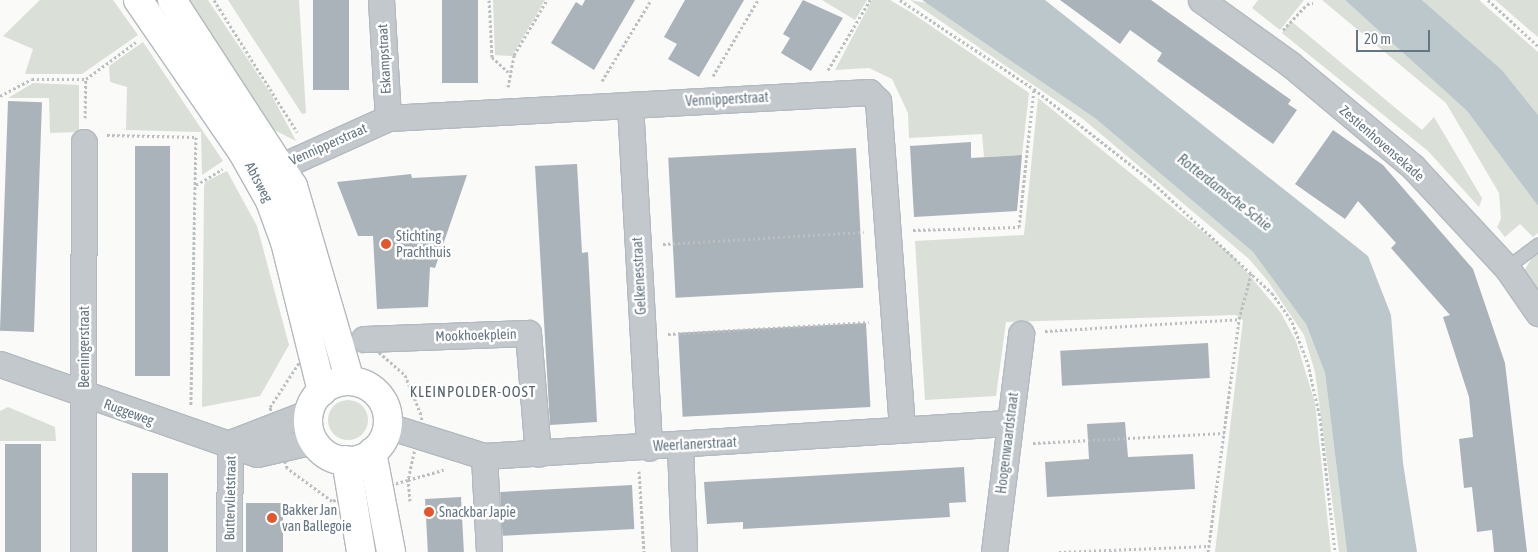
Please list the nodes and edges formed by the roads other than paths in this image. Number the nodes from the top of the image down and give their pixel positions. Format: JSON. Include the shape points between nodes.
{"nodes":[{"id":1,"x":138,"y":0,"type":"edge"},
{"id":2,"x":172,"y":0,"type":"edge"},
{"id":3,"x":381,"y":0,"type":"edge"},
{"id":4,"x":1201,"y":0,"type":"edge"},
{"id":5,"x":630,"y":105,"type":"junction"},
{"id":6,"x":388,"y":118,"type":"junction"},
{"id":7,"x":90,"y":139,"type":"road end"},
{"id":8,"x":281,"y":164,"type":"junction"},
{"id":9,"x":258,"y":177,"type":"junction"},
{"id":10,"x":1538,"y":244,"type":"edge"},
{"id":11,"x":1507,"y":268,"type":"junction"},
{"id":12,"x":1538,"y":313,"type":"edge"},
{"id":13,"x":1021,"y":334,"type":"road end"},
{"id":14,"x":352,"y":342,"type":"junction"},
{"id":15,"x":0,"y":364,"type":"edge"},
{"id":16,"x":350,"y":381,"type":"junction"},
{"id":17,"x":84,"y":396,"type":"junction"},
{"id":18,"x":316,"y":402,"type":"junction"},
{"id":19,"x":388,"y":426,"type":"junction"},
{"id":20,"x":902,"y":428,"type":"junction"},
{"id":21,"x":1007,"y":434,"type":"junction"},
{"id":22,"x":277,"y":439,"type":"junction"},
{"id":23,"x":314,"y":441,"type":"junction"},
{"id":24,"x":230,"y":443,"type":"junction"},
{"id":25,"x":680,"y":446,"type":"junction"},
{"id":26,"x":643,"y":447,"type":"junction"},
{"id":27,"x":372,"y":452,"type":"junction"},
{"id":28,"x":538,"y":454,"type":"junction"},
{"id":29,"x":484,"y":456,"type":"junction"},
{"id":30,"x":346,"y":460,"type":"junction"},
{"id":31,"x":83,"y":552,"type":"edge"},
{"id":32,"x":229,"y":552,"type":"edge"},
{"id":33,"x":361,"y":552,"type":"edge"},
{"id":34,"x":391,"y":552,"type":"edge"},
{"id":35,"x":489,"y":552,"type":"edge"},
{"id":36,"x":684,"y":552,"type":"edge"},
{"id":37,"x":994,"y":552,"type":"edge"}],
"edges":[{"from":1,"to":9,"type":"street","name":"Abtsweg"},
{"from":2,"to":8,"type":"street","name":"Abtsweg"},
{"from":3,"to":6,"type":"street","name":"Eskampstraat"},
{"from":4,"to":11,"type":"street","name":"Zestienhovensekade","via":[[1290,64],[1414,167]]},
{"from":5,"to":6,"type":"street","name":"Vennipperstraat"},
{"from":5,"to":20,"type":"street","name":"Vennipperstraat","via":[[869,92],[878,101]]},
{"from":5,"to":26,"type":"street","name":"Gelkenesstraat"},
{"from":6,"to":8,"type":"street","name":"Vennipperstraat"},
{"from":7,"to":17,"type":"street","name":"Beeningerstraat"},
{"from":8,"to":9,"type":"street","name":"Vennipperstraat"},
{"from":8,"to":14,"type":"street","name":"Abtsweg","via":[[302,209]]},
{"from":9,"to":18,"type":"street","name":"Abtsweg","via":[[278,220],[314,354]]},
{"from":10,"to":11,"type":"lane"},
{"from":11,"to":12,"type":"street","name":"Zestienhovensekade"},
{"from":13,"to":21,"type":"street","name":"Hoogenwaardstraat"},
{"from":14,"to":16,"type":"street","name":"Abtsweg"},
{"from":14,"to":28,"type":"street","name":"Mookhoekplein","via":[[528,333]]},
{"from":15,"to":17,"type":"street","name":"Ruggeweg"},
{"from":16,"to":18,"type":"street"},
{"from":16,"to":19,"type":"street","via":[[379,395],[388,413]]},
{"from":17,"to":24,"type":"street","name":"Ruggeweg","via":[[190,434]]},
{"from":17,"to":31,"type":"street","name":"Beeningerstraat"},
{"from":18,"to":22,"type":"street","name":"Ruggeweg"},
{"from":18,"to":23,"type":"street"},
{"from":19,"to":27,"type":"street"},
{"from":19,"to":29,"type":"street","name":"Weerlanerstraat"},
{"from":20,"to":21,"type":"street","name":"Weerlanerstraat"},
{"from":20,"to":25,"type":"street","name":"Weerlanerstraat"},
{"from":21,"to":37,"type":"street","name":"Hoogenwaardstraat"},
{"from":22,"to":23,"type":"street","name":"Ruggeweg"},
{"from":22,"to":24,"type":"street","name":"Ruggeweg","via":[[257,454]]},
{"from":23,"to":30,"type":"street","via":[[328,454]]},
{"from":24,"to":32,"type":"street","name":"Buttervlietstraat"},
{"from":25,"to":26,"type":"street","name":"Weerlanerstraat"},
{"from":25,"to":36,"type":"street"},
{"from":26,"to":28,"type":"street","name":"Weerlanerstraat"},
{"from":27,"to":30,"type":"street"},
{"from":27,"to":34,"type":"street"},
{"from":28,"to":29,"type":"street","name":"Weerlanerstraat"},
{"from":29,"to":35,"type":"street"},
{"from":30,"to":33,"type":"street"}]}
